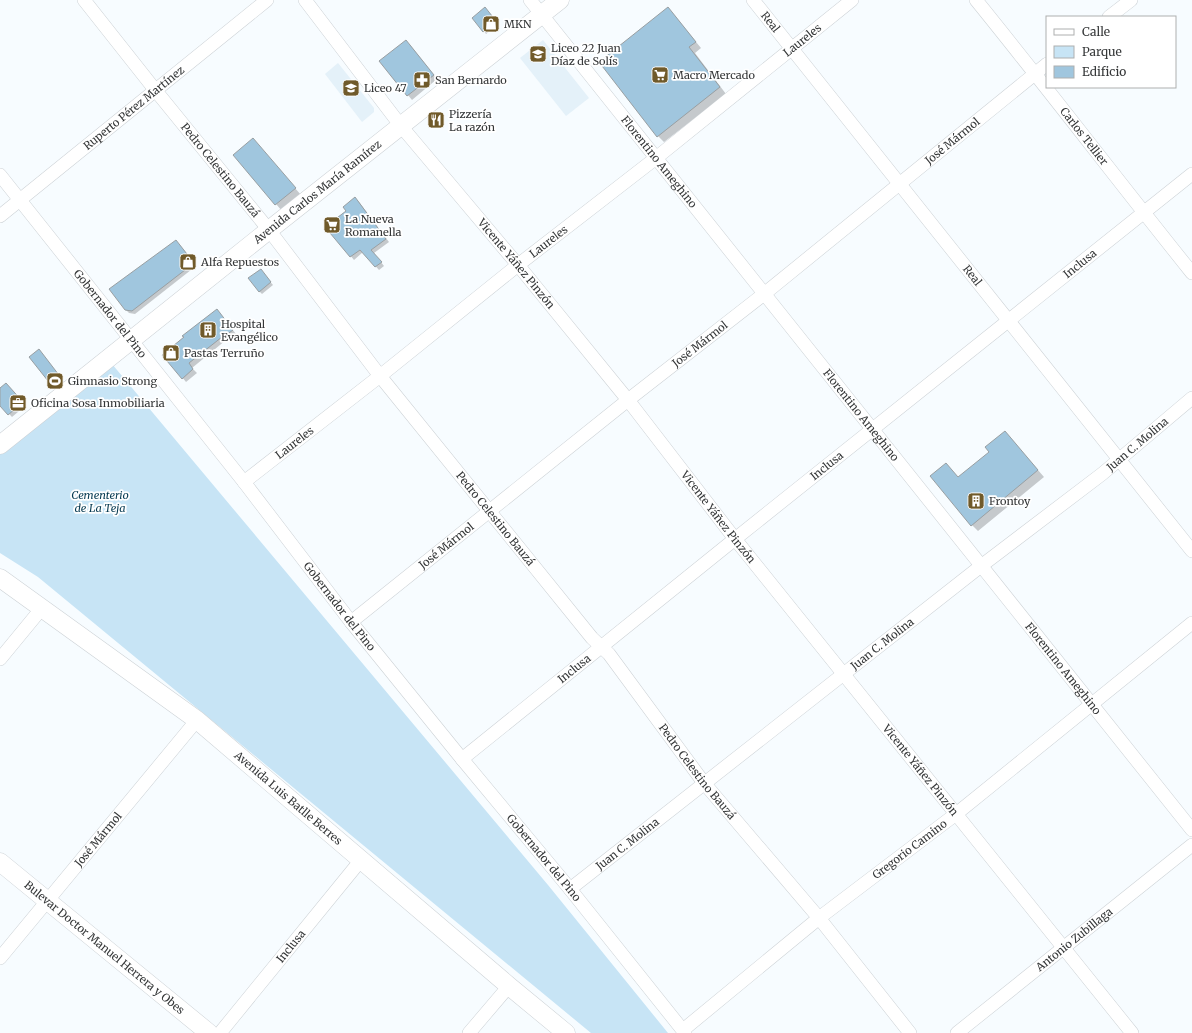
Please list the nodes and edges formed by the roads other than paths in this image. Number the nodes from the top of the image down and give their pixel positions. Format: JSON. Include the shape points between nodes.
{"nodes":[{"id":1,"x":84,"y":0,"type":"edge"},
{"id":2,"x":267,"y":0,"type":"edge"},
{"id":3,"x":305,"y":0,"type":"edge"},
{"id":4,"x":530,"y":0,"type":"edge"},
{"id":5,"x":560,"y":0,"type":"edge"},
{"id":6,"x":754,"y":0,"type":"edge"},
{"id":7,"x":852,"y":0,"type":"edge"},
{"id":8,"x":976,"y":0,"type":"edge"},
{"id":9,"x":1131,"y":0,"type":"edge"},
{"id":10,"x":542,"y":14,"type":"junction"},
{"id":11,"x":1110,"y":16,"type":"edge"},
{"id":12,"x":792,"y":48,"type":"junction"},
{"id":13,"x":1046,"y":65,"type":"edge"},
{"id":14,"x":1036,"y":73,"type":"junction"},
{"id":15,"x":1046,"y":86,"type":"edge"},
{"id":16,"x":1048,"y":88,"type":"edge"},
{"id":17,"x":156,"y":91,"type":"junction"},
{"id":18,"x":401,"y":126,"type":"junction"},
{"id":19,"x":656,"y":158,"type":"junction"},
{"id":20,"x":1192,"y":174,"type":"edge"},
{"id":21,"x":0,"y":175,"type":"edge"},
{"id":22,"x":900,"y":184,"type":"junction"},
{"id":23,"x":20,"y":200,"type":"junction"},
{"id":24,"x":1143,"y":212,"type":"junction"},
{"id":25,"x":0,"y":216,"type":"edge"},
{"id":26,"x":269,"y":230,"type":"junction"},
{"id":27,"x":518,"y":265,"type":"junction"},
{"id":28,"x":1192,"y":273,"type":"edge"},
{"id":29,"x":764,"y":294,"type":"junction"},
{"id":30,"x":1009,"y":320,"type":"junction"},
{"id":31,"x":130,"y":340,"type":"junction"},
{"id":32,"x":380,"y":376,"type":"junction"},
{"id":33,"x":1192,"y":398,"type":"edge"},
{"id":34,"x":628,"y":400,"type":"junction"},
{"id":35,"x":872,"y":429,"type":"junction"},
{"id":36,"x":0,"y":445,"type":"edge"},
{"id":37,"x":1119,"y":458,"type":"junction"},
{"id":38,"x":244,"y":482,"type":"junction"},
{"id":39,"x":490,"y":512,"type":"junction"},
{"id":40,"x":735,"y":539,"type":"junction"},
{"id":41,"x":1192,"y":551,"type":"edge"},
{"id":42,"x":981,"y":566,"type":"junction"},
{"id":43,"x":0,"y":578,"type":"edge"},
{"id":44,"x":42,"y":608,"type":"junction"},
{"id":45,"x":351,"y":622,"type":"junction"},
{"id":46,"x":1192,"y":623,"type":"edge"},
{"id":47,"x":601,"y":648,"type":"junction"},
{"id":48,"x":0,"y":659,"type":"edge"},
{"id":49,"x":844,"y":674,"type":"junction"},
{"id":50,"x":1091,"y":704,"type":"junction"},
{"id":51,"x":197,"y":720,"type":"junction"},
{"id":52,"x":462,"y":760,"type":"junction"},
{"id":53,"x":704,"y":783,"type":"junction"},
{"id":54,"x":956,"y":814,"type":"junction"},
{"id":55,"x":1192,"y":830,"type":"edge"},
{"id":56,"x":1192,"y":845,"type":"edge"},
{"id":57,"x":361,"y":860,"type":"junction"},
{"id":58,"x":0,"y":862,"type":"edge"},
{"id":59,"x":570,"y":889,"type":"junction"},
{"id":60,"x":47,"y":902,"type":"junction"},
{"id":61,"x":819,"y":918,"type":"junction"},
{"id":62,"x":1063,"y":947,"type":"junction"},
{"id":63,"x":0,"y":958,"type":"edge"},
{"id":64,"x":509,"y":986,"type":"junction"},
{"id":65,"x":684,"y":1032,"type":"edge"},
{"id":66,"x":209,"y":1033,"type":"edge"},
{"id":67,"x":220,"y":1033,"type":"edge"},
{"id":68,"x":469,"y":1033,"type":"edge"},
{"id":69,"x":566,"y":1033,"type":"edge"},
{"id":70,"x":910,"y":1033,"type":"edge"},
{"id":71,"x":957,"y":1033,"type":"edge"},
{"id":72,"x":1132,"y":1033,"type":"edge"}],
"edges":[{"from":1,"to":17,"type":"street","name":"Pedro Celestino Bauzá"},
{"from":2,"to":17,"type":"street","name":"Ruperto Pérez Martínez"},
{"from":3,"to":18,"type":"street","name":"Vicente Yáñez Pinzón"},
{"from":4,"to":10,"type":"street","name":"Florentino Ameghino"},
{"from":5,"to":10,"type":"main road","name":"Avenida Carlos María Ramírez"},
{"from":6,"to":12,"type":"street","name":"Real"},
{"from":7,"to":12,"type":"street","name":"Laureles"},
{"from":8,"to":14,"type":"street","name":"Carlos Tellier"},
{"from":9,"to":11,"type":"street"},
{"from":10,"to":18,"type":"main road","name":"Avenida Carlos María Ramírez"},
{"from":10,"to":19,"type":"street","name":"Florentino Ameghino"},
{"from":12,"to":19,"type":"street","name":"Laureles"},
{"from":12,"to":22,"type":"street","name":"Real"},
{"from":13,"to":14,"type":"street","name":"José Mármol"},
{"from":14,"to":15,"type":"street","name":"Carlos Tellier"},
{"from":14,"to":22,"type":"street","name":"José Mármol"},
{"from":16,"to":24,"type":"street","name":"Carlos Tellier"},
{"from":17,"to":23,"type":"street","name":"Ruperto Pérez Martínez"},
{"from":17,"to":26,"type":"street","name":"Pedro Celestino Bauzá"},
{"from":18,"to":26,"type":"main road","name":"Avenida Carlos María Ramírez"},
{"from":18,"to":27,"type":"street","name":"Vicente Yáñez Pinzón"},
{"from":19,"to":27,"type":"street","name":"Laureles"},
{"from":19,"to":29,"type":"street","name":"Florentino Ameghino"},
{"from":20,"to":24,"type":"street","name":"Inclusa"},
{"from":21,"to":23,"type":"street","name":"Gobernador del Pino"},
{"from":22,"to":29,"type":"street","name":"José Mármol"},
{"from":22,"to":30,"type":"street","name":"Real"},
{"from":23,"to":25,"type":"street","name":"Ruperto Pérez Martínez"},
{"from":23,"to":31,"type":"street","name":"Gobernador del Pino"},
{"from":24,"to":28,"type":"street","name":"Carlos Tellier"},
{"from":24,"to":30,"type":"street","name":"Inclusa"},
{"from":26,"to":31,"type":"main road","name":"Avenida Carlos María Ramírez"},
{"from":26,"to":32,"type":"street","name":"Pedro Celestino Bauzá"},
{"from":27,"to":32,"type":"street","name":"Laureles"},
{"from":27,"to":34,"type":"street","name":"Vicente Yáñez Pinzón"},
{"from":29,"to":34,"type":"street","name":"José Mármol"},
{"from":29,"to":35,"type":"street","name":"Florentino Ameghino"},
{"from":30,"to":35,"type":"street","name":"Inclusa"},
{"from":30,"to":37,"type":"street","name":"Real"},
{"from":31,"to":36,"type":"main road","name":"Avenida Carlos María Ramírez"},
{"from":31,"to":38,"type":"street","name":"Gobernador del Pino"},
{"from":32,"to":38,"type":"street","name":"Laureles"},
{"from":32,"to":39,"type":"street","name":"Pedro Celestino Bauzá"},
{"from":33,"to":37,"type":"street","name":"Juan C. Molina"},
{"from":34,"to":39,"type":"street","name":"José Mármol"},
{"from":34,"to":40,"type":"street","name":"Vicente Yáñez Pinzón"},
{"from":35,"to":40,"type":"street","name":"Inclusa"},
{"from":35,"to":42,"type":"street","name":"Florentino Ameghino"},
{"from":37,"to":41,"type":"street","name":"Real"},
{"from":37,"to":42,"type":"street","name":"Juan C. Molina","via":[[1102,474]]},
{"from":38,"to":45,"type":"street","name":"Gobernador del Pino"},
{"from":39,"to":45,"type":"street","name":"José Mármol"},
{"from":39,"to":47,"type":"street","name":"Pedro Celestino Bauzá"},
{"from":40,"to":47,"type":"street","name":"Inclusa"},
{"from":40,"to":49,"type":"street","name":"Vicente Yáñez Pinzón"},
{"from":42,"to":49,"type":"street","name":"Juan C. Molina"},
{"from":42,"to":50,"type":"street","name":"Florentino Ameghino"},
{"from":43,"to":44,"type":"main road","name":"Avenida Luis Batlle Berres"},
{"from":44,"to":48,"type":"street"},
{"from":44,"to":51,"type":"main road","name":"Avenida Luis Batlle Berres"},
{"from":45,"to":52,"type":"street","name":"Gobernador del Pino"},
{"from":46,"to":50,"type":"street","name":"Gregorio Camino"},
{"from":47,"to":52,"type":"street","name":"Inclusa"},
{"from":47,"to":53,"type":"street","name":"Pedro Celestino Bauzá"},
{"from":49,"to":53,"type":"street","name":"Juan C. Molina"},
{"from":49,"to":54,"type":"street","name":"Vicente Yáñez Pinzón"},
{"from":50,"to":54,"type":"street","name":"Gregorio Camino"},
{"from":50,"to":55,"type":"street","name":"Florentino Ameghino"},
{"from":51,"to":57,"type":"main road","name":"Avenida Luis Batlle Berres"},
{"from":51,"to":60,"type":"street","name":"José Mármol"},
{"from":52,"to":59,"type":"street","name":"Gobernador del Pino"},
{"from":53,"to":59,"type":"street","name":"Juan C. Molina"},
{"from":53,"to":61,"type":"street","name":"Pedro Celestino Bauzá"},
{"from":54,"to":61,"type":"street","name":"Gregorio Camino"},
{"from":54,"to":62,"type":"street","name":"Vicente Yáñez Pinzón"},
{"from":56,"to":62,"type":"street","name":"Antonio Zubillaga"},
{"from":57,"to":64,"type":"main road","name":"Avenida Luis Batlle Berres"},
{"from":57,"to":67,"type":"street","name":"Inclusa"},
{"from":58,"to":60,"type":"main road","name":"Bulevar Doctor Manuel Herrera y Obes"},
{"from":59,"to":65,"type":"street","name":"Gobernador del Pino"},
{"from":60,"to":63,"type":"street","name":"José Mármol"},
{"from":60,"to":66,"type":"main road","name":"Bulevar Doctor Manuel Herrera y Obes"},
{"from":61,"to":65,"type":"street","name":"Gregorio Camino"},
{"from":61,"to":70,"type":"street","name":"Pedro Celestino Bauzá"},
{"from":62,"to":71,"type":"street","name":"Antonio Zubillaga"},
{"from":62,"to":72,"type":"street","name":"Vicente Yáñez Pinzón"},
{"from":64,"to":68,"type":"street"},
{"from":64,"to":69,"type":"main road","name":"Avenida Luis Batlle Berres"}]}
